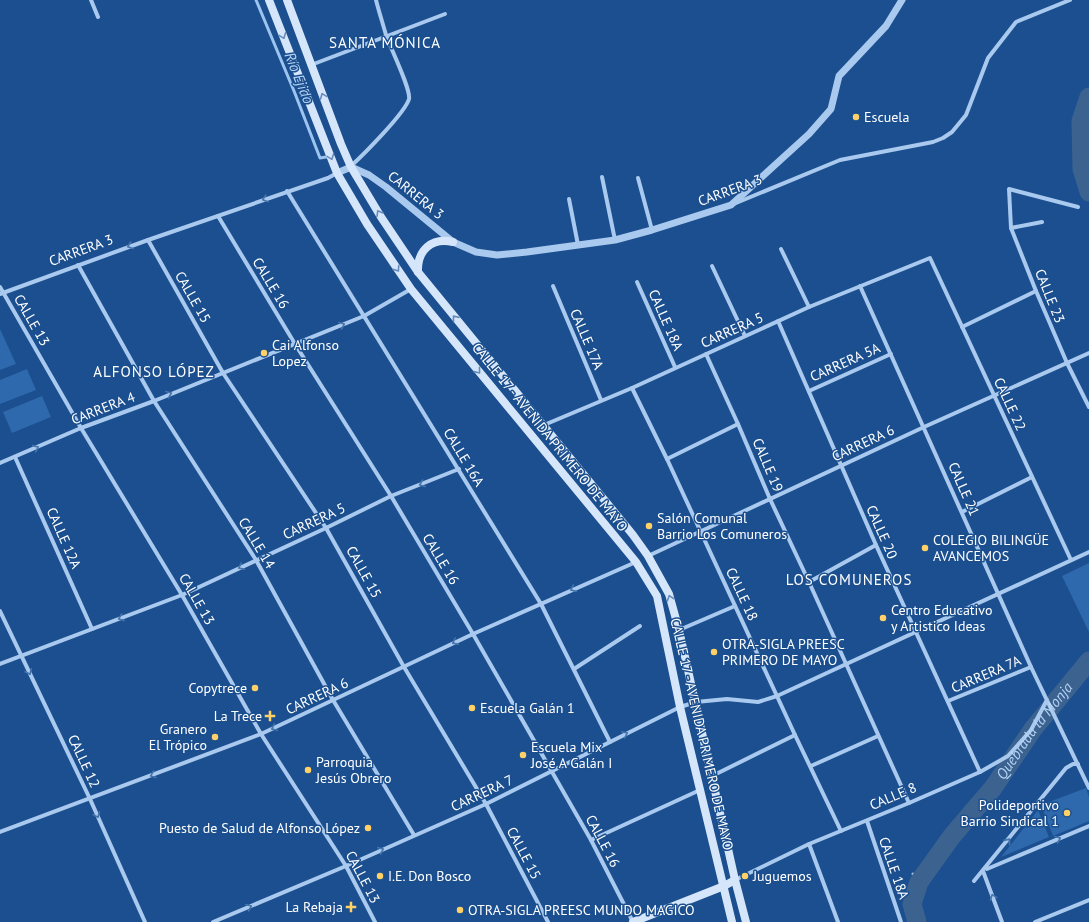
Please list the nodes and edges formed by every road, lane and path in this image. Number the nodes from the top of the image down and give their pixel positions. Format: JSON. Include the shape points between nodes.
{"nodes":[{"id":1,"x":91,"y":0,"type":"edge"},
{"id":2,"x":269,"y":0,"type":"edge"},
{"id":3,"x":287,"y":0,"type":"edge"},
{"id":4,"x":376,"y":0,"type":"edge"},
{"id":5,"x":902,"y":0,"type":"edge"},
{"id":6,"x":1070,"y":0,"type":"edge"},
{"id":7,"x":445,"y":14,"type":"dead end"},
{"id":8,"x":98,"y":16,"type":"dead end"},
{"id":9,"x":387,"y":36,"type":"junction"},
{"id":10,"x":311,"y":65,"type":"junction"},
{"id":11,"x":351,"y":166,"type":"junction"},
{"id":12,"x":337,"y":173,"type":"junction"},
{"id":13,"x":602,"y":177,"type":"dead end"},
{"id":14,"x":638,"y":178,"type":"dead end"},
{"id":15,"x":287,"y":191,"type":"junction"},
{"id":16,"x":569,"y":199,"type":"dead end"},
{"id":17,"x":731,"y":205,"type":"junction"},
{"id":18,"x":1078,"y":207,"type":"dead end"},
{"id":19,"x":218,"y":216,"type":"junction"},
{"id":20,"x":1042,"y":222,"type":"dead end"},
{"id":21,"x":1011,"y":228,"type":"junction"},
{"id":22,"x":652,"y":230,"type":"junction"},
{"id":23,"x":148,"y":240,"type":"junction"},
{"id":24,"x":614,"y":240,"type":"junction"},
{"id":25,"x":453,"y":242,"type":"junction"},
{"id":26,"x":578,"y":245,"type":"junction"},
{"id":27,"x":781,"y":249,"type":"dead end"},
{"id":28,"x":930,"y":258,"type":"joint"},
{"id":29,"x":78,"y":265,"type":"junction"},
{"id":30,"x":712,"y":266,"type":"dead end"},
{"id":31,"x":418,"y":272,"type":"junction"},
{"id":32,"x":637,"y":282,"type":"dead end"},
{"id":33,"x":553,"y":286,"type":"dead end"},
{"id":34,"x":860,"y":286,"type":"junction"},
{"id":35,"x":0,"y":287,"type":"edge"},
{"id":36,"x":408,"y":291,"type":"junction"},
{"id":37,"x":1036,"y":291,"type":"junction"},
{"id":38,"x":2,"y":294,"type":"edge"},
{"id":39,"x":808,"y":307,"type":"junction"},
{"id":40,"x":364,"y":316,"type":"junction"},
{"id":41,"x":778,"y":321,"type":"junction"},
{"id":42,"x":962,"y":327,"type":"junction"},
{"id":43,"x":745,"y":336,"type":"junction"},
{"id":44,"x":296,"y":344,"type":"junction"},
{"id":45,"x":1089,"y":353,"type":"edge"},
{"id":46,"x":706,"y":354,"type":"junction"},
{"id":47,"x":890,"y":354,"type":"junction"},
{"id":48,"x":1067,"y":364,"type":"junction"},
{"id":49,"x":675,"y":367,"type":"junction"},
{"id":50,"x":223,"y":373,"type":"junction"},
{"id":51,"x":632,"y":388,"type":"junction"},
{"id":52,"x":809,"y":391,"type":"junction"},
{"id":53,"x":995,"y":397,"type":"junction"},
{"id":54,"x":601,"y":400,"type":"junction"},
{"id":55,"x":154,"y":401,"type":"junction"},
{"id":56,"x":1089,"y":407,"type":"edge"},
{"id":57,"x":738,"y":424,"type":"junction"},
{"id":58,"x":544,"y":426,"type":"junction"},
{"id":59,"x":81,"y":428,"type":"junction"},
{"id":60,"x":924,"y":428,"type":"junction"},
{"id":61,"x":15,"y":457,"type":"junction"},
{"id":62,"x":667,"y":459,"type":"junction"},
{"id":63,"x":0,"y":463,"type":"edge"},
{"id":64,"x":841,"y":466,"type":"junction"},
{"id":65,"x":459,"y":469,"type":"junction"},
{"id":66,"x":1032,"y":477,"type":"junction"},
{"id":67,"x":391,"y":496,"type":"junction"},
{"id":68,"x":770,"y":499,"type":"junction"},
{"id":69,"x":962,"y":512,"type":"junction"},
{"id":70,"x":326,"y":528,"type":"junction"},
{"id":71,"x":700,"y":531,"type":"junction"},
{"id":72,"x":876,"y":545,"type":"junction"},
{"id":73,"x":1089,"y":552,"type":"edge"},
{"id":74,"x":648,"y":556,"type":"junction"},
{"id":75,"x":256,"y":560,"type":"junction"},
{"id":76,"x":1071,"y":560,"type":"junction"},
{"id":77,"x":636,"y":562,"type":"junction"},
{"id":78,"x":809,"y":582,"type":"junction"},
{"id":79,"x":999,"y":594,"type":"junction"},
{"id":80,"x":182,"y":595,"type":"junction"},
{"id":81,"x":541,"y":604,"type":"junction"},
{"id":82,"x":735,"y":606,"type":"junction"},
{"id":83,"x":0,"y":611,"type":"edge"},
{"id":84,"x":640,"y":626,"type":"dead end"},
{"id":85,"x":92,"y":629,"type":"junction"},
{"id":86,"x":679,"y":630,"type":"junction"},
{"id":87,"x":916,"y":631,"type":"junction"},
{"id":88,"x":473,"y":634,"type":"junction"},
{"id":89,"x":22,"y":656,"type":"junction"},
{"id":90,"x":0,"y":664,"type":"edge"},
{"id":91,"x":845,"y":664,"type":"junction"},
{"id":92,"x":404,"y":667,"type":"junction"},
{"id":93,"x":1031,"y":667,"type":"junction"},
{"id":94,"x":574,"y":669,"type":"junction"},
{"id":95,"x":777,"y":696,"type":"junction"},
{"id":96,"x":333,"y":700,"type":"junction"},
{"id":97,"x":1047,"y":700,"type":"junction"},
{"id":98,"x":948,"y":701,"type":"junction"},
{"id":99,"x":696,"y":702,"type":"junction"},
{"id":100,"x":680,"y":707,"type":"junction"},
{"id":101,"x":261,"y":734,"type":"junction"},
{"id":102,"x":795,"y":735,"type":"junction"},
{"id":103,"x":878,"y":736,"type":"junction"},
{"id":104,"x":610,"y":742,"type":"junction"},
{"id":105,"x":1078,"y":764,"type":"junction"},
{"id":106,"x":811,"y":766,"type":"junction"},
{"id":107,"x":551,"y":772,"type":"junction"},
{"id":108,"x":980,"y":772,"type":"junction"},
{"id":109,"x":712,"y":776,"type":"junction"},
{"id":110,"x":1089,"y":788,"type":"edge"},
{"id":111,"x":700,"y":790,"type":"junction"},
{"id":112,"x":90,"y":799,"type":"junction"},
{"id":113,"x":909,"y":803,"type":"junction"},
{"id":114,"x":486,"y":804,"type":"junction"},
{"id":115,"x":867,"y":820,"type":"junction"},
{"id":116,"x":1089,"y":826,"type":"edge"},
{"id":117,"x":841,"y":831,"type":"junction"},
{"id":118,"x":0,"y":832,"type":"edge"},
{"id":119,"x":414,"y":835,"type":"junction"},
{"id":120,"x":591,"y":840,"type":"junction"},
{"id":121,"x":809,"y":844,"type":"junction"},
{"id":122,"x":346,"y":866,"type":"junction"},
{"id":123,"x":983,"y":871,"type":"junction"},
{"id":124,"x":735,"y":880,"type":"junction"},
{"id":125,"x":974,"y":881,"type":"dead end"},
{"id":126,"x":724,"y":886,"type":"junction"},
{"id":127,"x":1089,"y":900,"type":"edge"},
{"id":128,"x":145,"y":922,"type":"edge"},
{"id":129,"x":213,"y":922,"type":"edge"},
{"id":130,"x":375,"y":922,"type":"edge"},
{"id":131,"x":548,"y":922,"type":"edge"},
{"id":132,"x":633,"y":922,"type":"edge"},
{"id":133,"x":732,"y":922,"type":"edge"},
{"id":134,"x":746,"y":922,"type":"edge"},
{"id":135,"x":838,"y":922,"type":"edge"},
{"id":136,"x":901,"y":922,"type":"edge"},
{"id":137,"x":1002,"y":922,"type":"edge"},
{"id":138,"x":1034,"y":922,"type":"edge"}],
"edges":[{"from":1,"to":8,"type":"street"},
{"from":2,"to":12,"type":"main road","name":"CALLE 17 - AVENIDA PRIMERO DE MAYO","one_way":true},
{"from":3,"to":10,"type":"main road","name":"CALLE 17 - AVENIDA PRIMERO DE MAYO"},
{"from":4,"to":9,"type":"street"},
{"from":5,"to":17,"type":"street","via":[[886,26],[839,76],[831,109],[809,134]]},
{"from":6,"to":17,"type":"street","name":"CARRERA 3","via":[[1016,22],[988,58],[966,115],[952,132],[943,138],[840,160]]},
{"from":7,"to":9,"type":"street"},
{"from":9,"to":10,"type":"street"},
{"from":9,"to":11,"type":"street","name":"CARRERA 3","via":[[409,98],[404,108]]},
{"from":11,"to":10,"type":"main road","name":"CALLE 17 - AVENIDA PRIMERO DE MAYO","one_way":true},
{"from":11,"to":12,"type":"street","name":"CARRERA 3"},
{"from":11,"to":25,"type":"street","name":"CARRERA 3","via":[[386,187]]},
{"from":31,"to":11,"type":"main road","name":"CALLE 17 - AVENIDA PRIMERO DE MAYO","one_way":true},
{"from":12,"to":15,"type":"street","name":"CARRERA 3"},
{"from":12,"to":36,"type":"main road","name":"CALLE 17 - AVENIDA PRIMERO DE MAYO","one_way":true},
{"from":13,"to":24,"type":"street"},
{"from":14,"to":22,"type":"street"},
{"from":15,"to":19,"type":"street","name":"CARRERA 3","one_way":true},
{"from":15,"to":40,"type":"street","name":"CALLE 16A"},
{"from":16,"to":26,"type":"street"},
{"from":17,"to":22,"type":"street","name":"CARRERA 3"},
{"from":18,"to":21,"type":"street","name":"CALLE 23","via":[[1009,189]]},
{"from":19,"to":23,"type":"street","name":"CARRERA 3"},
{"from":19,"to":44,"type":"street","name":"CALLE 16"},
{"from":20,"to":21,"type":"street"},
{"from":21,"to":37,"type":"street","name":"CALLE 23"},
{"from":22,"to":24,"type":"street","name":"CARRERA 3"},
{"from":23,"to":29,"type":"street","name":"CARRERA 3","one_way":true},
{"from":23,"to":50,"type":"street","name":"CALLE 15"},
{"from":24,"to":26,"type":"street","name":"CARRERA 3"},
{"from":25,"to":26,"type":"street","name":"CARRERA 3","via":[[476,252],[497,255]]},
{"from":25,"to":31,"type":"main road","via":[[439,241],[427,247],[419,258]]},
{"from":27,"to":39,"type":"street"},
{"from":28,"to":34,"type":"street","name":"CARRERA 5"},
{"from":28,"to":42,"type":"street","name":"CALLE 22"},
{"from":29,"to":38,"type":"street","name":"CARRERA 3"},
{"from":29,"to":55,"type":"street","name":"CALLE 14"},
{"from":30,"to":43,"type":"street"},
{"from":58,"to":31,"type":"main road","name":"CALLE 17 - AVENIDA PRIMERO DE MAYO","one_way":true},
{"from":32,"to":49,"type":"street","name":"CALLE 18A"},
{"from":33,"to":54,"type":"street","name":"CALLE 17A"},
{"from":34,"to":39,"type":"street","name":"CARRERA 5"},
{"from":34,"to":47,"type":"street","name":"CALLE 21"},
{"from":35,"to":38,"type":"street","name":"CALLE 13"},
{"from":36,"to":40,"type":"street","name":"CARRERA 4"},
{"from":36,"to":77,"type":"main road","name":"CALLE 17 - AVENIDA PRIMERO DE MAYO","one_way":true},
{"from":37,"to":42,"type":"street"},
{"from":37,"to":48,"type":"street","name":"CALLE 23"},
{"from":38,"to":59,"type":"street","name":"CALLE 13"},
{"from":39,"to":41,"type":"street","name":"CARRERA 5"},
{"from":44,"to":40,"type":"street","name":"CARRERA 4","one_way":true},
{"from":40,"to":65,"type":"street","name":"CALLE 16A"},
{"from":41,"to":43,"type":"street","name":"CARRERA 5"},
{"from":41,"to":52,"type":"street","name":"CALLE 20"},
{"from":42,"to":53,"type":"street","name":"CALLE 22"},
{"from":43,"to":46,"type":"street","name":"CARRERA 5"},
{"from":44,"to":50,"type":"street","name":"CARRERA 4"},
{"from":44,"to":67,"type":"street","name":"CALLE 16"},
{"from":45,"to":48,"type":"street","name":"CARRERA 6"},
{"from":46,"to":49,"type":"street","name":"CARRERA 5"},
{"from":46,"to":57,"type":"street","name":"CALLE 19"},
{"from":47,"to":52,"type":"street","name":"CARRERA 5A"},
{"from":47,"to":60,"type":"street","name":"CALLE 21"},
{"from":48,"to":53,"type":"street","name":"CARRERA 6"},
{"from":48,"to":56,"type":"street","name":"CALLE 23"},
{"from":49,"to":51,"type":"street","name":"CARRERA 5"},
{"from":55,"to":50,"type":"street","name":"CARRERA 4","one_way":true},
{"from":50,"to":70,"type":"street","name":"CALLE 15"},
{"from":51,"to":54,"type":"street","name":"CARRERA 5"},
{"from":51,"to":62,"type":"street","name":"CALLE 18"},
{"from":52,"to":64,"type":"street","name":"CALLE 20"},
{"from":53,"to":60,"type":"street","name":"CARRERA 6"},
{"from":53,"to":66,"type":"street","name":"CALLE 22"},
{"from":54,"to":58,"type":"street","name":"CARRERA 5"},
{"from":55,"to":59,"type":"street","name":"CARRERA 4"},
{"from":55,"to":75,"type":"street","name":"CALLE 14"},
{"from":57,"to":62,"type":"street"},
{"from":57,"to":68,"type":"street","name":"CALLE 19"},
{"from":58,"to":74,"type":"main road","name":"CALLE 17 - AVENIDA PRIMERO DE MAYO"},
{"from":61,"to":59,"type":"street","name":"CARRERA 4","one_way":true},
{"from":59,"to":80,"type":"street","name":"CALLE 13"},
{"from":60,"to":64,"type":"street","name":"CARRERA 6"},
{"from":60,"to":69,"type":"street","name":"CALLE 21"},
{"from":61,"to":63,"type":"street","name":"CARRERA 4"},
{"from":61,"to":85,"type":"street","name":"CALLE 12A"},
{"from":62,"to":71,"type":"street","name":"CALLE 18"},
{"from":64,"to":68,"type":"street","name":"CARRERA 6"},
{"from":64,"to":72,"type":"street","name":"CALLE 20"},
{"from":65,"to":67,"type":"street","name":"CARRERA 5","one_way":true},
{"from":65,"to":81,"type":"street","name":"CALLE 16A"},
{"from":66,"to":69,"type":"street"},
{"from":66,"to":76,"type":"street","name":"CALLE 22"},
{"from":67,"to":70,"type":"street","name":"CARRERA 5"},
{"from":67,"to":88,"type":"street","name":"CALLE 16"},
{"from":68,"to":71,"type":"street","name":"CARRERA 6"},
{"from":68,"to":78,"type":"street","name":"CALLE 19"},
{"from":69,"to":79,"type":"street","name":"CALLE 21"},
{"from":70,"to":75,"type":"street","name":"CARRERA 5"},
{"from":70,"to":92,"type":"street","name":"CALLE 15"},
{"from":71,"to":74,"type":"street","name":"CARRERA 6"},
{"from":71,"to":82,"type":"street","name":"CALLE 18"},
{"from":72,"to":78,"type":"street"},
{"from":72,"to":87,"type":"street","name":"CALLE 20"},
{"from":73,"to":76,"type":"street","name":"CARRERA 7"},
{"from":86,"to":74,"type":"main road","name":"CALLE 17 - AVENIDA PRIMERO DE MAYO","one_way":true,"via":[[669,594]]},
{"from":75,"to":80,"type":"street","name":"CARRERA 5","one_way":true},
{"from":75,"to":96,"type":"street","name":"CALLE 14"},
{"from":76,"to":79,"type":"street","name":"CARRERA 7"},
{"from":77,"to":81,"type":"street","name":"CARRERA 6","one_way":true},
{"from":77,"to":100,"type":"main road","name":"CALLE 17 - AVENIDA PRIMERO DE MAYO","via":[[657,596]]},
{"from":78,"to":91,"type":"street","name":"CALLE 19"},
{"from":79,"to":87,"type":"street","name":"CARRERA 7"},
{"from":79,"to":93,"type":"street","name":"CALLE 21"},
{"from":80,"to":85,"type":"street","name":"CARRERA 5","one_way":true},
{"from":80,"to":101,"type":"street","name":"CALLE 13"},
{"from":81,"to":88,"type":"street","name":"CARRERA 6"},
{"from":81,"to":94,"type":"street","name":"CALLE 16A"},
{"from":82,"to":86,"type":"street"},
{"from":82,"to":95,"type":"street","name":"CALLE 18"},
{"from":83,"to":89,"type":"street","name":"CALLE 12"},
{"from":84,"to":94,"type":"street"},
{"from":85,"to":89,"type":"street","name":"CARRERA 5"},
{"from":86,"to":99,"type":"main road","name":"CALLE 17 - AVENIDA PRIMERO DE MAYO"},
{"from":87,"to":91,"type":"street","name":"CARRERA 7"},
{"from":87,"to":98,"type":"street","name":"CALLE 20"},
{"from":88,"to":92,"type":"street","name":"CARRERA 6","one_way":true},
{"from":88,"to":107,"type":"street","name":"CALLE 16"},
{"from":89,"to":90,"type":"street","name":"CARRERA 5"},
{"from":89,"to":112,"type":"street","name":"CALLE 12","one_way":true},
{"from":91,"to":95,"type":"street","name":"CARRERA 7"},
{"from":91,"to":103,"type":"street","name":"CALLE 19"},
{"from":92,"to":96,"type":"street","name":"CARRERA 6"},
{"from":92,"to":114,"type":"street","name":"CALLE 15"},
{"from":93,"to":97,"type":"street","name":"CALLE 21"},
{"from":93,"to":98,"type":"street","name":"CARRERA 7A"},
{"from":94,"to":104,"type":"street","name":"CALLE 16A"},
{"from":95,"to":99,"type":"street","name":"CARRERA 7","via":[[758,702],[727,699]]},
{"from":95,"to":102,"type":"street","name":"CALLE 18"},
{"from":96,"to":101,"type":"street","name":"CARRERA 6","one_way":true},
{"from":96,"to":119,"type":"street","name":"CALLE 14"},
{"from":97,"to":105,"type":"street","name":"CALLE 21"},
{"from":97,"to":108,"type":"street","name":"CALLE 8","via":[[1031,730],[1008,756]]},
{"from":98,"to":108,"type":"street","name":"CALLE 20"},
{"from":99,"to":100,"type":"street","name":"CARRERA 7"},
{"from":99,"to":109,"type":"main road","name":"CALLE 17 - AVENIDA PRIMERO DE MAYO"},
{"from":104,"to":100,"type":"street","name":"CARRERA 7","one_way":true},
{"from":100,"to":111,"type":"main road","name":"CALLE 17 - AVENIDA PRIMERO DE MAYO"},
{"from":101,"to":112,"type":"street","name":"CARRERA 6","one_way":true},
{"from":101,"to":122,"type":"street","name":"CALLE 13"},
{"from":102,"to":106,"type":"street","name":"CALLE 18"},
{"from":102,"to":109,"type":"street"},
{"from":103,"to":106,"type":"street"},
{"from":103,"to":113,"type":"street","name":"CALLE 19"},
{"from":104,"to":107,"type":"street","name":"CARRERA 7"},
{"from":105,"to":110,"type":"street","name":"CALLE 21"},
{"from":123,"to":105,"type":"street","one_way":true,"via":[[1066,768]]},
{"from":106,"to":117,"type":"street","name":"CALLE 18"},
{"from":107,"to":114,"type":"street","name":"CARRERA 7"},
{"from":107,"to":120,"type":"street","name":"CALLE 16"},
{"from":108,"to":113,"type":"street","name":"CALLE 8"},
{"from":109,"to":124,"type":"main road","name":"CALLE 17 - AVENIDA PRIMERO DE MAYO"},
{"from":111,"to":120,"type":"street"},
{"from":111,"to":126,"type":"main road","name":"CALLE 17 - AVENIDA PRIMERO DE MAYO"},
{"from":112,"to":118,"type":"street","name":"CARRERA 6"},
{"from":112,"to":128,"type":"street","name":"CALLE 12","one_way":true},
{"from":113,"to":115,"type":"street","name":"CALLE 8"},
{"from":114,"to":119,"type":"street","name":"CARRERA 7"},
{"from":114,"to":131,"type":"street","name":"CALLE 15"},
{"from":115,"to":117,"type":"street","name":"CALLE 8"},
{"from":115,"to":136,"type":"street","name":"CALLE 18A"},
{"from":123,"to":116,"type":"street","one_way":true},
{"from":117,"to":121,"type":"street","name":"CALLE 8"},
{"from":122,"to":119,"type":"street","name":"CARRERA 7","one_way":true},
{"from":120,"to":132,"type":"street","name":"CALLE 16"},
{"from":121,"to":124,"type":"street","name":"CALLE 8"},
{"from":121,"to":135,"type":"street"},
{"from":129,"to":122,"type":"street","name":"CARRERA 7","one_way":true},
{"from":122,"to":130,"type":"street","name":"CALLE 13"},
{"from":123,"to":125,"type":"street"},
{"from":137,"to":123,"type":"street","one_way":true},
{"from":124,"to":126,"type":"main road","name":"CALLE 8"},
{"from":124,"to":134,"type":"main road","name":"CALLE 17 - AVENIDA PRIMERO DE MAYO"},
{"from":126,"to":132,"type":"main road","name":"CALLE 8"},
{"from":126,"to":133,"type":"main road","name":"CALLE 17 - AVENIDA PRIMERO DE MAYO"},
{"from":127,"to":138,"type":"street"}]}
